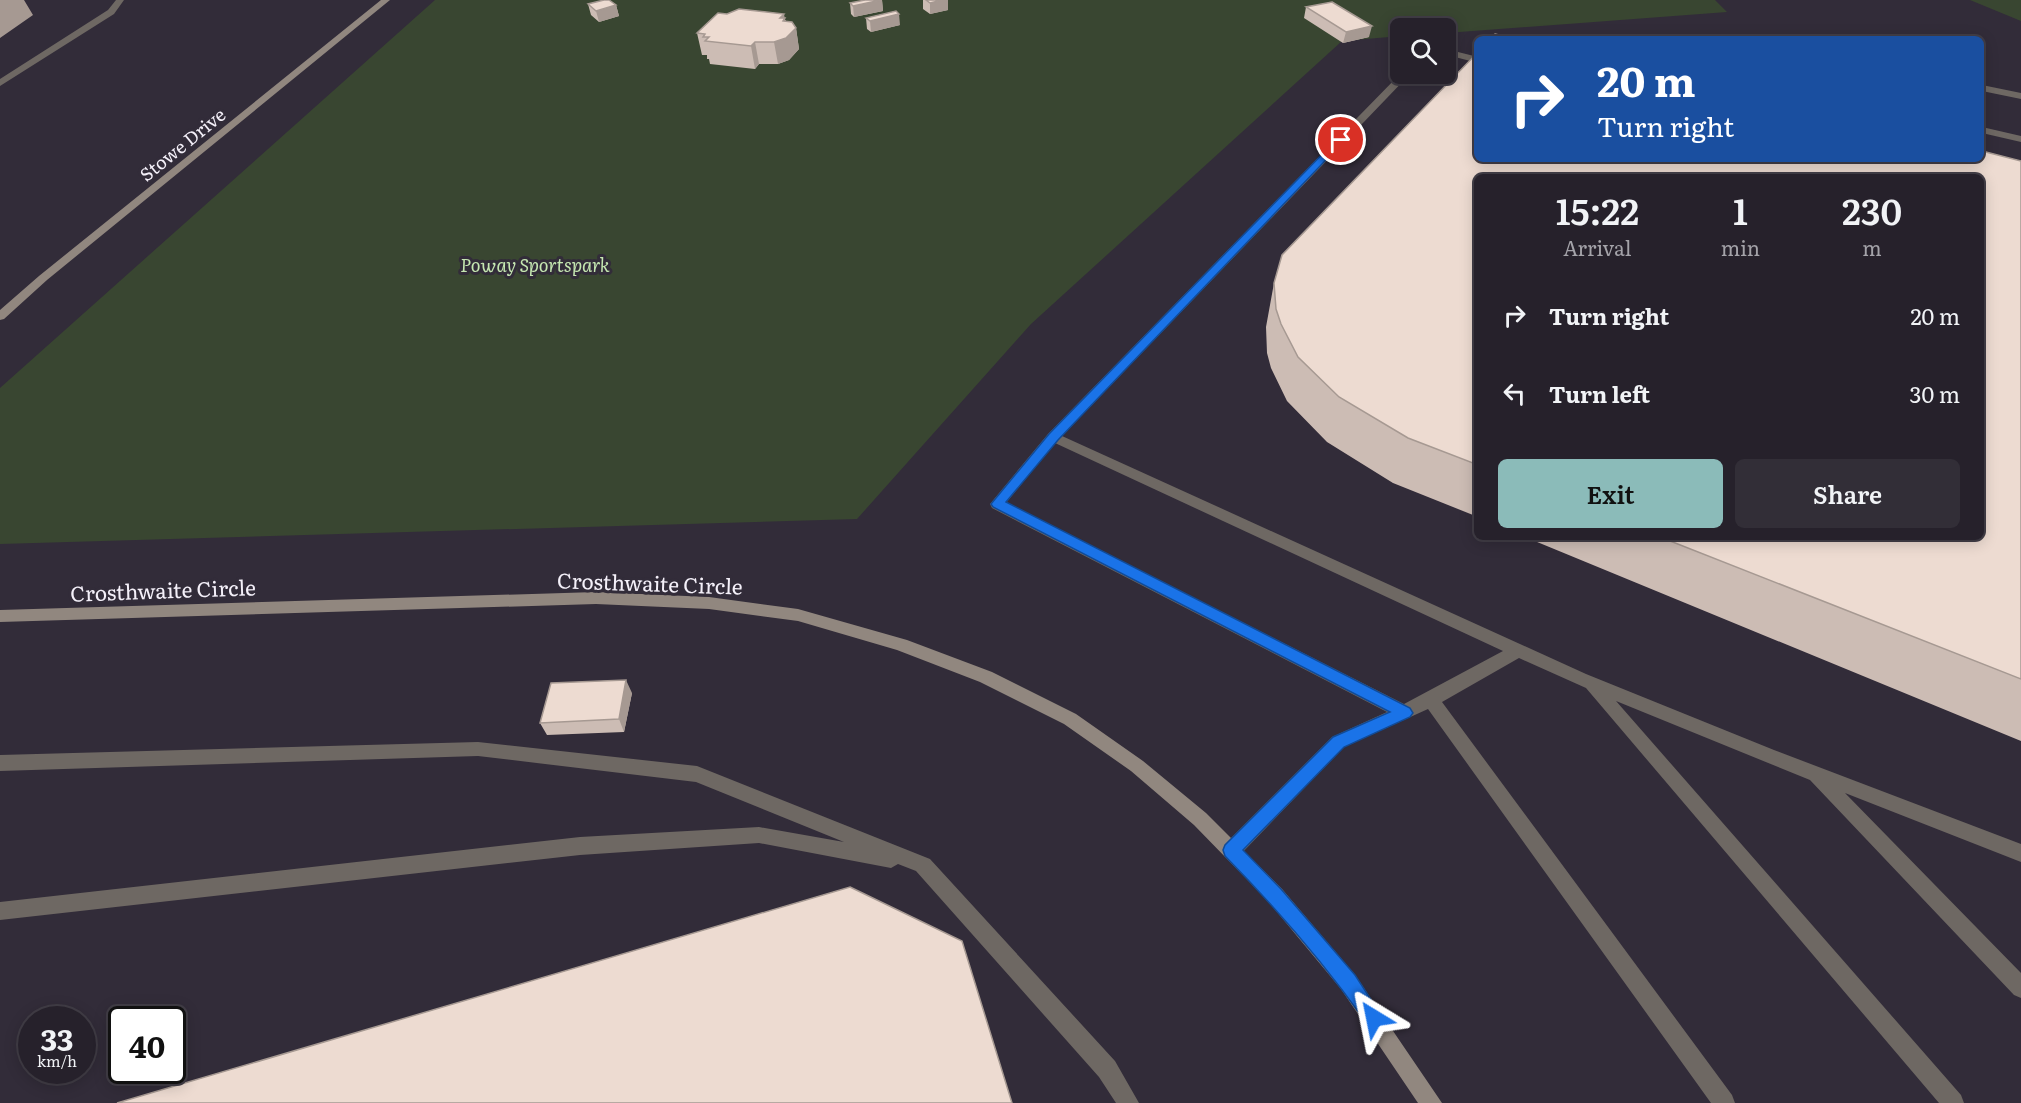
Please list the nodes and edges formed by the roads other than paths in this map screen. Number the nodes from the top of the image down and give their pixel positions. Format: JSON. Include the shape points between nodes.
{"nodes":[{"id":1,"x":120,"y":0,"type":"edge"},
{"id":2,"x":386,"y":0,"type":"edge"},
{"id":3,"x":1456,"y":54,"type":"edge"},
{"id":4,"x":1474,"y":59,"type":"edge"},
{"id":5,"x":0,"y":83,"type":"edge"},
{"id":6,"x":1395,"y":84,"type":"edge"},
{"id":7,"x":1984,"y":88,"type":"edge"},
{"id":8,"x":2020,"y":96,"type":"edge"},
{"id":9,"x":1984,"y":130,"type":"edge"},
{"id":10,"x":2021,"y":139,"type":"edge"},
{"id":11,"x":0,"y":316,"type":"edge"},
{"id":12,"x":1053,"y":437,"type":"junction"},
{"id":13,"x":0,"y":616,"type":"edge"},
{"id":14,"x":1518,"y":651,"type":"junction"},
{"id":15,"x":1592,"y":684,"type":"junction"},
{"id":16,"x":1431,"y":700,"type":"junction"},
{"id":17,"x":1405,"y":713,"type":"junction"},
{"id":18,"x":0,"y":764,"type":"edge"},
{"id":19,"x":1813,"y":774,"type":"junction"},
{"id":20,"x":1232,"y":850,"type":"junction"},
{"id":21,"x":2021,"y":853,"type":"edge"},
{"id":22,"x":923,"y":865,"type":"junction"},
{"id":23,"x":0,"y":911,"type":"edge"},
{"id":24,"x":2021,"y":988,"type":"edge"},
{"id":25,"x":1128,"y":1103,"type":"edge"},
{"id":26,"x":1431,"y":1103,"type":"edge"},
{"id":27,"x":1724,"y":1103,"type":"edge"},
{"id":28,"x":1953,"y":1103,"type":"edge"}],
"edges":[{"from":1,"to":5,"type":"lane","via":[[111,12]]},
{"from":2,"to":11,"type":"street","name":"Stowe Drive"},
{"from":3,"to":4,"type":"lane"},
{"from":6,"to":12,"type":"lane"},
{"from":7,"to":8,"type":"lane"},
{"from":9,"to":10,"type":"lane"},
{"from":12,"to":14,"type":"lane"},
{"from":12,"to":17,"type":"lane","via":[[998,504]]},
{"from":13,"to":20,"type":"street","name":"Crosthwaite Circle","via":[[596,598],[709,603],[798,615],[901,645],[987,677],[1070,719],[1137,766]]},
{"from":14,"to":15,"type":"lane"},
{"from":14,"to":16,"type":"lane"},
{"from":15,"to":19,"type":"lane"},
{"from":15,"to":28,"type":"lane"},
{"from":16,"to":17,"type":"lane"},
{"from":16,"to":27,"type":"lane"},
{"from":17,"to":20,"type":"lane","via":[[1338,742]]},
{"from":18,"to":22,"type":"lane","via":[[478,749],[697,774]]},
{"from":19,"to":21,"type":"lane"},
{"from":19,"to":24,"type":"lane"},
{"from":20,"to":26,"type":"street","name":"Crosthwaite Circle","via":[[1348,982]]},
{"from":22,"to":23,"type":"lane","via":[[759,835],[580,846]]},
{"from":22,"to":25,"type":"lane","via":[[1107,1069]]}]}
